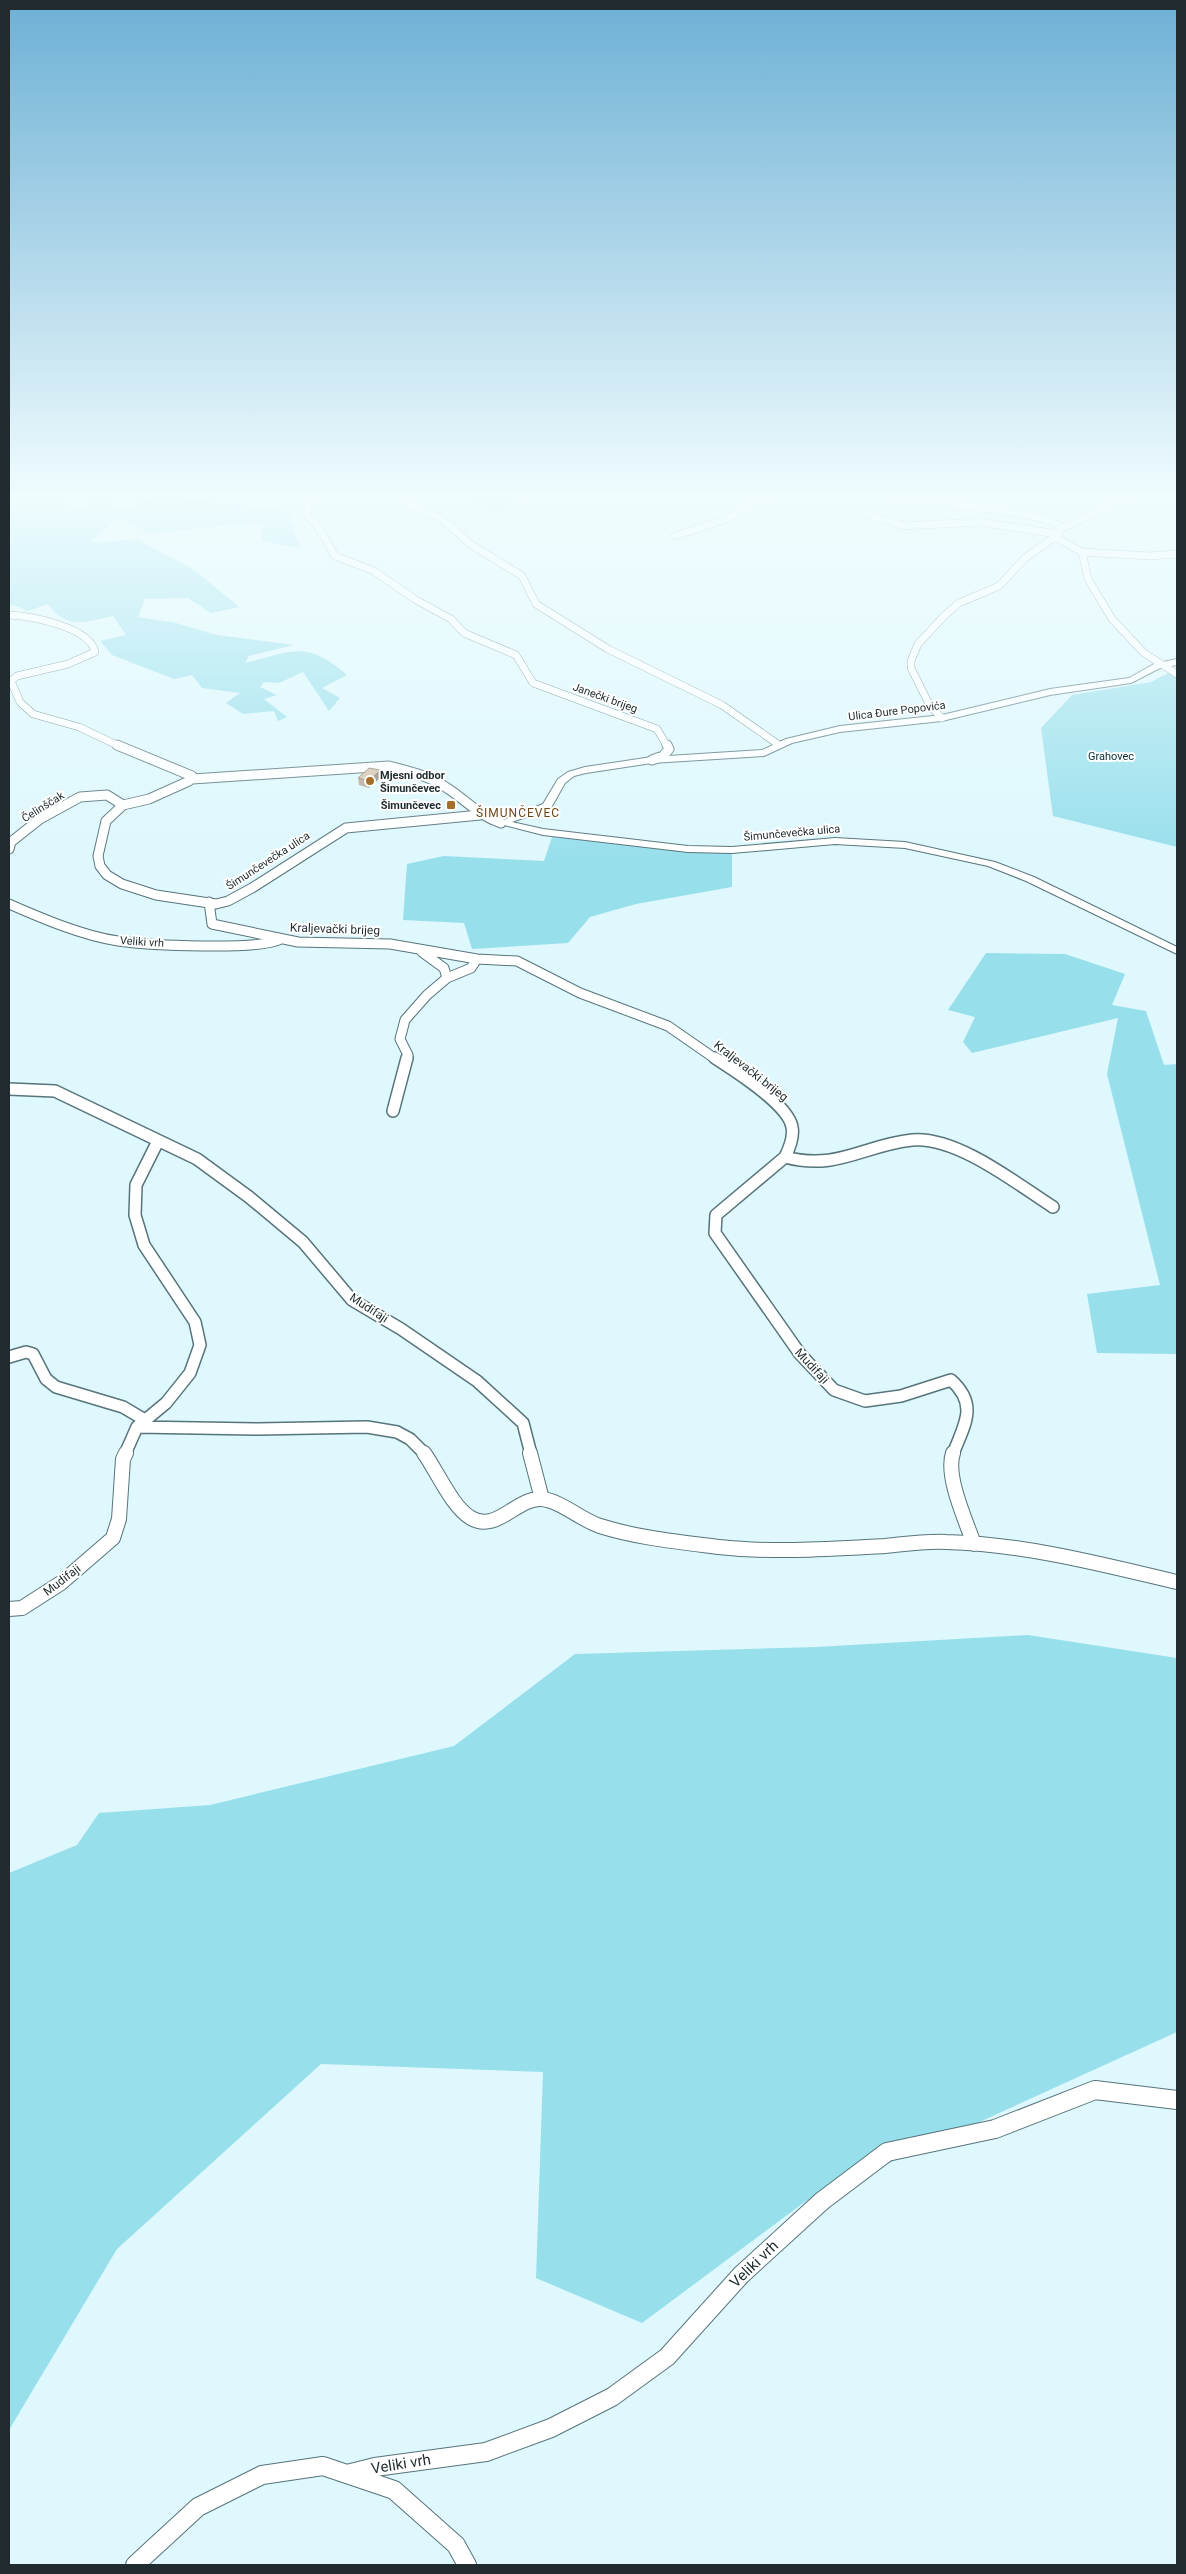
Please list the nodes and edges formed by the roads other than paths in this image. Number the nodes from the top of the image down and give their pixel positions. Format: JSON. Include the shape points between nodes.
{"nodes":[{"id":1,"x":34,"y":617,"type":"edge"},
{"id":2,"x":447,"y":617,"type":"edge"},
{"id":3,"x":557,"y":617,"type":"edge"},
{"id":4,"x":944,"y":617,"type":"edge"},
{"id":5,"x":1111,"y":617,"type":"edge"},
{"id":6,"x":1177,"y":662,"type":"edge"},
{"id":7,"x":1166,"y":664,"type":"junction"},
{"id":8,"x":1177,"y":674,"type":"edge"},
{"id":9,"x":942,"y":718,"type":"junction"},
{"id":10,"x":779,"y":745,"type":"junction"},
{"id":11,"x":669,"y":749,"type":"junction"},
{"id":12,"x":690,"y":758,"type":"junction"},
{"id":13,"x":652,"y":760,"type":"junction"},
{"id":14,"x":192,"y":779,"type":"junction"},
{"id":15,"x":123,"y":805,"type":"junction"},
{"id":16,"x":480,"y":815,"type":"junction"},
{"id":17,"x":501,"y":823,"type":"junction"},
{"id":18,"x":9,"y":848,"type":"edge"},
{"id":19,"x":209,"y":902,"type":"junction"},
{"id":20,"x":9,"y":904,"type":"edge"},
{"id":21,"x":281,"y":939,"type":"junction"},
{"id":22,"x":420,"y":951,"type":"junction"},
{"id":23,"x":1177,"y":952,"type":"edge"},
{"id":24,"x":477,"y":959,"type":"junction"},
{"id":25,"x":447,"y":978,"type":"junction"},
{"id":26,"x":9,"y":1089,"type":"edge"},
{"id":27,"x":393,"y":1111,"type":"dead end"},
{"id":28,"x":158,"y":1142,"type":"junction"},
{"id":29,"x":785,"y":1157,"type":"junction"},
{"id":30,"x":1053,"y":1207,"type":"dead end"},
{"id":31,"x":9,"y":1357,"type":"edge"},
{"id":32,"x":140,"y":1423,"type":"junction"},
{"id":33,"x":542,"y":1499,"type":"junction"},
{"id":34,"x":974,"y":1544,"type":"junction"},
{"id":35,"x":1177,"y":1582,"type":"edge"},
{"id":36,"x":9,"y":1609,"type":"edge"},
{"id":37,"x":1177,"y":2100,"type":"edge"},
{"id":38,"x":347,"y":2474,"type":"junction"},
{"id":39,"x":136,"y":2565,"type":"edge"},
{"id":40,"x":467,"y":2565,"type":"edge"}],
"edges":[{"from":1,"to":14,"type":"street","via":[[64,624],[94,647],[94,652],[72,663],[17,676],[11,682],[20,702],[33,714],[79,727],[129,751],[188,772]]},
{"from":2,"to":11,"type":"street","name":"Janečki brijeg","via":[[464,634],[516,656],[533,683],[657,729]]},
{"from":3,"to":10,"type":"street","via":[[608,649],[722,705]]},
{"from":4,"to":9,"type":"street","via":[[918,644],[911,661],[911,668],[930,706]]},
{"from":5,"to":7,"type":"street","via":[[1146,654]]},
{"from":6,"to":7,"type":"street","name":"Ulica Đure Popovića"},
{"from":7,"to":8,"type":"street"},
{"from":7,"to":9,"type":"street","name":"Ulica Đure Popovića","via":[[1131,680],[1050,692]]},
{"from":9,"to":10,"type":"street","name":"Ulica Đure Popovića","via":[[840,729]]},
{"from":10,"to":12,"type":"street","name":"Ulica Đure Popovića","via":[[752,755]]},
{"from":11,"to":12,"type":"street"},
{"from":11,"to":13,"type":"street","via":[[663,756]]},
{"from":12,"to":13,"type":"street","name":"Ulica Đure Popovića"},
{"from":13,"to":17,"type":"street","name":"Ulica Đure Popovića","via":[[571,774],[561,782],[547,806]]},
{"from":14,"to":15,"type":"street","name":"Šimunčevečka ulica","via":[[150,799]]},
{"from":14,"to":16,"type":"street","name":"Šimunčevečka ulica","via":[[389,766],[446,787]]},
{"from":15,"to":18,"type":"street","name":"Čelinščak","via":[[107,795],[80,797],[40,819],[11,842]]},
{"from":15,"to":19,"type":"street","name":"Šimunčevečka ulica","via":[[106,820],[98,856],[107,875],[122,884],[156,895]]},
{"from":16,"to":17,"type":"street","name":"Šimunčevečka ulica"},
{"from":16,"to":19,"type":"street","name":"Šimunčevečka ulica","via":[[346,828],[228,901]]},
{"from":17,"to":23,"type":"street","name":"Šimunčevečka ulica","via":[[544,832],[688,849],[732,850],[835,840],[905,845],[999,867],[1030,879]]},
{"from":19,"to":21,"type":"street","name":"Kraljevački brijeg","via":[[212,924]]},
{"from":20,"to":21,"type":"street","name":"Veliki vrh","via":[[46,920],[117,941],[209,946],[262,945]]},
{"from":21,"to":22,"type":"street","name":"Kraljevački brijeg","via":[[312,943],[390,944]]},
{"from":22,"to":24,"type":"street","name":"Kraljevački brijeg"},
{"from":22,"to":25,"type":"street","name":"Kraljevački brijeg","via":[[444,968]]},
{"from":24,"to":25,"type":"street","via":[[471,968]]},
{"from":24,"to":29,"type":"street","name":"Kraljevački brijeg","via":[[517,961],[580,993],[668,1026],[782,1109],[792,1127],[790,1147]]},
{"from":25,"to":27,"type":"street","via":[[406,1020],[400,1039],[408,1055]]},
{"from":26,"to":28,"type":"street","name":"Mudifaji","via":[[55,1091]]},
{"from":28,"to":32,"type":"street","via":[[136,1185],[135,1215],[144,1245],[195,1322],[200,1345],[190,1373],[180,1387],[166,1403]]},
{"from":28,"to":33,"type":"street","name":"Mudifaji","via":[[197,1159],[249,1197],[304,1242],[352,1300],[477,1380],[524,1424]]},
{"from":29,"to":30,"type":"street","via":[[811,1164],[916,1140],[930,1142],[972,1158]]},
{"from":29,"to":34,"type":"street","name":"Mudifaji","via":[[716,1215],[716,1233],[800,1354],[834,1390],[865,1402],[901,1396],[951,1380],[960,1386],[968,1400],[967,1419],[951,1460],[956,1490]]},
{"from":31,"to":32,"type":"street","via":[[26,1352],[33,1354],[46,1379],[56,1387],[123,1408]]},
{"from":32,"to":33,"type":"street","via":[[237,1429],[354,1427],[398,1432],[422,1449],[461,1511],[478,1522],[496,1521],[522,1503]]},
{"from":32,"to":36,"type":"street","name":"Mudifaji","via":[[124,1459],[119,1519],[113,1538],[61,1583],[22,1608]]},
{"from":33,"to":34,"type":"street","via":[[564,1507],[583,1520],[609,1527],[743,1549],[829,1549],[946,1542]]},
{"from":34,"to":35,"type":"street","via":[[1080,1559]]},
{"from":37,"to":38,"type":"street","name":"Veliki vrh","via":[[1095,2090],[995,2129],[887,2152],[822,2201],[740,2274],[667,2357],[612,2397],[551,2428],[486,2452],[375,2467]]},
{"from":38,"to":39,"type":"street","name":"Veliki vrh","via":[[323,2466],[262,2475],[198,2507]]},
{"from":38,"to":40,"type":"street","name":"Veliki vrh","via":[[394,2490],[456,2545]]}]}
